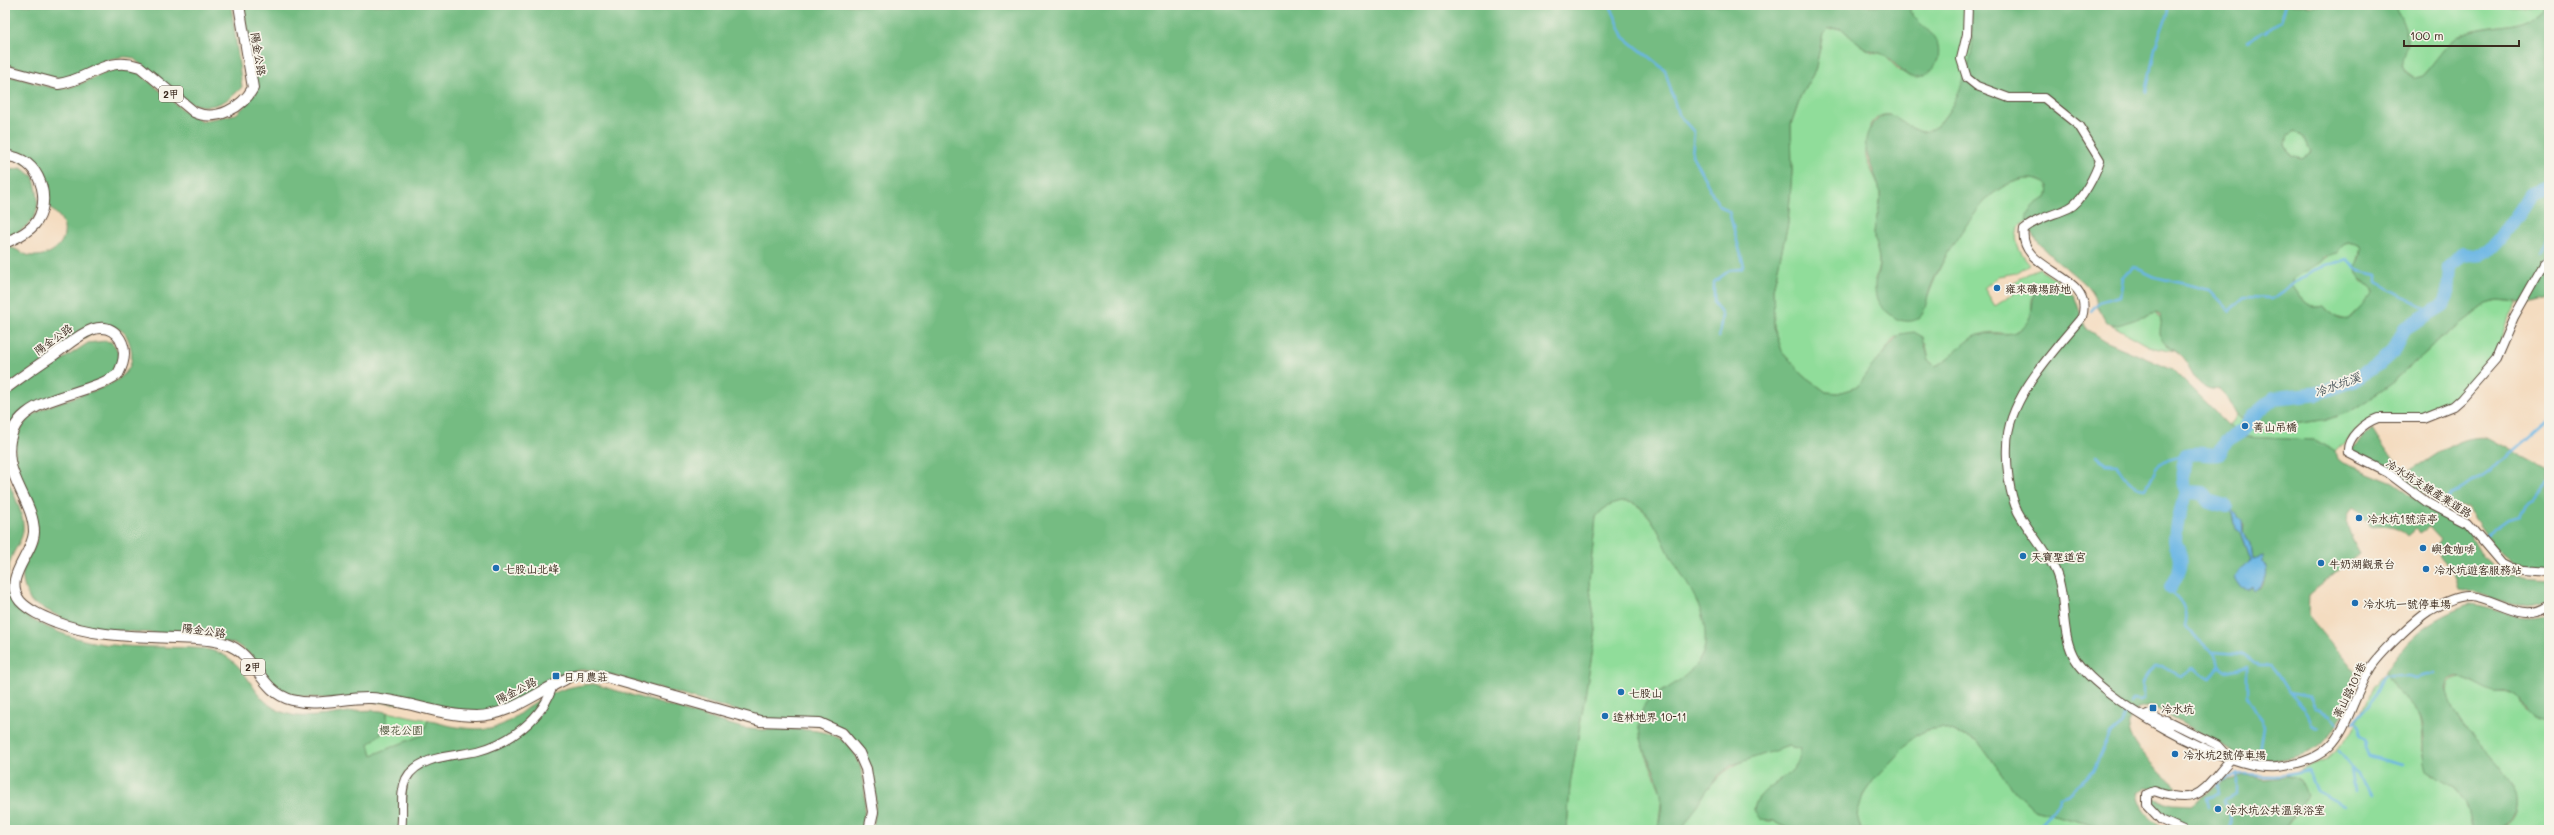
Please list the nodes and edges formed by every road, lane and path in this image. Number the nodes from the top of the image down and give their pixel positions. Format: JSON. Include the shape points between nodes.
{"nodes":[{"id":1,"x":239,"y":5,"type":"edge"},
{"id":2,"x":1968,"y":5,"type":"edge"},
{"id":3,"x":5,"y":70,"type":"edge"},
{"id":4,"x":5,"y":156,"type":"edge"},
{"id":5,"x":5,"y":243,"type":"edge"},
{"id":6,"x":2549,"y":261,"type":"edge"},
{"id":7,"x":5,"y":389,"type":"edge"},
{"id":8,"x":2549,"y":572,"type":"edge"},
{"id":9,"x":2549,"y":606,"type":"edge"},
{"id":10,"x":553,"y":685,"type":"junction"},
{"id":11,"x":2145,"y":716,"type":"junction"},
{"id":12,"x":2158,"y":717,"type":"junction"},
{"id":13,"x":2172,"y":722,"type":"junction"},
{"id":14,"x":2230,"y":760,"type":"junction"},
{"id":15,"x":401,"y":830,"type":"edge"},
{"id":16,"x":869,"y":830,"type":"edge"},
{"id":17,"x":2183,"y":830,"type":"edge"}],
"edges":[{"from":1,"to":3,"type":"main road","name":"陽金公路","number":"2甲","via":[[252,88],[246,99],[229,111],[203,116],[194,112],[140,67],[120,62],[67,83],[58,84]]},
{"from":2,"to":11,"type":"street","via":[[1961,60],[1967,78],[1977,86],[2009,98],[2044,98],[2079,126],[2100,160],[2096,173],[2071,207],[2031,223],[2024,229],[2023,238],[2031,253],[2038,261],[2079,290],[2085,308],[2082,317],[2041,366],[2019,402],[2008,430],[2006,446],[2018,511],[2056,573],[2072,654],[2080,666],[2107,692]]},
{"from":4,"to":5,"type":"main road","via":[[18,157],[30,163],[42,186],[42,206],[34,225],[22,236]]},
{"from":6,"to":8,"type":"street","name":"冷水坑支線產業道路","via":[[2544,264],[2514,317],[2496,359],[2461,399],[2453,406],[2423,418],[2371,420],[2350,439],[2347,447],[2348,453],[2388,473],[2428,503],[2467,523],[2502,564],[2512,569]]},
{"from":7,"to":10,"type":"main road","name":"陽金公路","number":"2甲","via":[[58,352],[77,335],[89,330],[100,328],[117,335],[124,349],[121,368],[113,377],[35,406],[14,427],[9,454],[11,467],[34,528],[33,539],[15,575],[14,588],[23,603],[44,617],[95,634],[190,638],[228,644],[244,655],[272,691],[290,700],[325,703],[368,698],[477,716],[499,713]]},
{"from":9,"to":14,"type":"street","name":"菁山路101巷","via":[[2543,610],[2522,612],[2469,596],[2431,610],[2372,667],[2335,743],[2315,757],[2276,767],[2260,768]]},
{"from":10,"to":15,"type":"street","via":[[549,697],[529,723],[503,741],[478,751],[446,755],[413,771],[407,778],[402,792],[404,815]]},
{"from":10,"to":16,"type":"main road","name":"陽金公路","number":"2甲","via":[[572,675],[602,676],[760,721],[820,723],[842,733],[859,753],[866,769],[873,812]]},
{"from":11,"to":12,"type":"street","via":[[2150,714]]},
{"from":11,"to":13,"type":"street","via":[[2151,711]]},
{"from":11,"to":14,"type":"street"},
{"from":12,"to":13,"type":"street"},
{"from":12,"to":14,"type":"street","via":[[2169,726]]},
{"from":13,"to":14,"type":"street","via":[[2217,745]]},
{"from":14,"to":17,"type":"street","via":[[2197,794],[2185,799],[2154,791],[2147,794],[2147,805],[2154,814]]}]}
